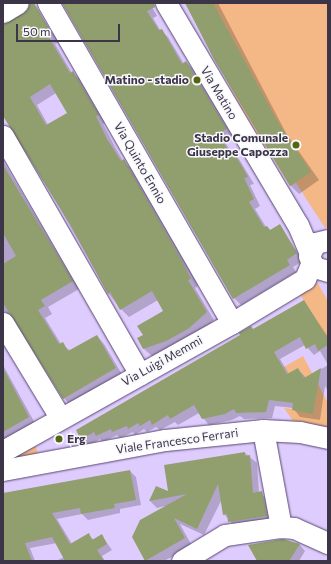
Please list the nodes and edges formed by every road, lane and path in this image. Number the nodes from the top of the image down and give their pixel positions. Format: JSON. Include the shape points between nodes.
{"nodes":[{"id":1,"x":18,"y":3,"type":"edge"},
{"id":2,"x":48,"y":3,"type":"edge"},
{"id":3,"x":166,"y":3,"type":"edge"},
{"id":4,"x":3,"y":12,"type":"edge"},
{"id":5,"x":3,"y":136,"type":"edge"},
{"id":6,"x":321,"y":260,"type":"edge"},
{"id":7,"x":3,"y":323,"type":"edge"},
{"id":8,"x":232,"y":323,"type":"junction"},
{"id":9,"x":140,"y":374,"type":"junction"},
{"id":10,"x":60,"y":417,"type":"junction"},
{"id":11,"x":263,"y":430,"type":"junction"},
{"id":12,"x":328,"y":438,"type":"edge"},
{"id":13,"x":3,"y":451,"type":"edge"},
{"id":14,"x":3,"y":470,"type":"edge"},
{"id":15,"x":281,"y":527,"type":"junction"},
{"id":16,"x":328,"y":543,"type":"edge"},
{"id":17,"x":182,"y":561,"type":"edge"}],
"edges":[{"from":1,"to":4,"type":"street"},
{"from":2,"to":8,"type":"street","name":"Via Quinto Ennio"},
{"from":3,"to":6,"type":"street","name":"Via Matino","via":[[298,225],[314,236]]},
{"from":5,"to":9,"type":"street"},
{"from":6,"to":8,"type":"street","name":"Via Luigi Memmi","via":[[305,279]]},
{"from":7,"to":10,"type":"street"},
{"from":8,"to":9,"type":"street","name":"Via Luigi Memmi"},
{"from":9,"to":10,"type":"street","name":"Via Luigi Memmi"},
{"from":10,"to":13,"type":"street","name":"Via Luigi Memmi"},
{"from":11,"to":12,"type":"street","name":"Viale Francesco Ferrari","via":[[300,432]]},
{"from":11,"to":14,"type":"street","name":"Viale Francesco Ferrari","via":[[164,440]]},
{"from":11,"to":15,"type":"street"},
{"from":15,"to":16,"type":"street","via":[[294,528]]},
{"from":15,"to":17,"type":"street","via":[[225,536]]}]}
